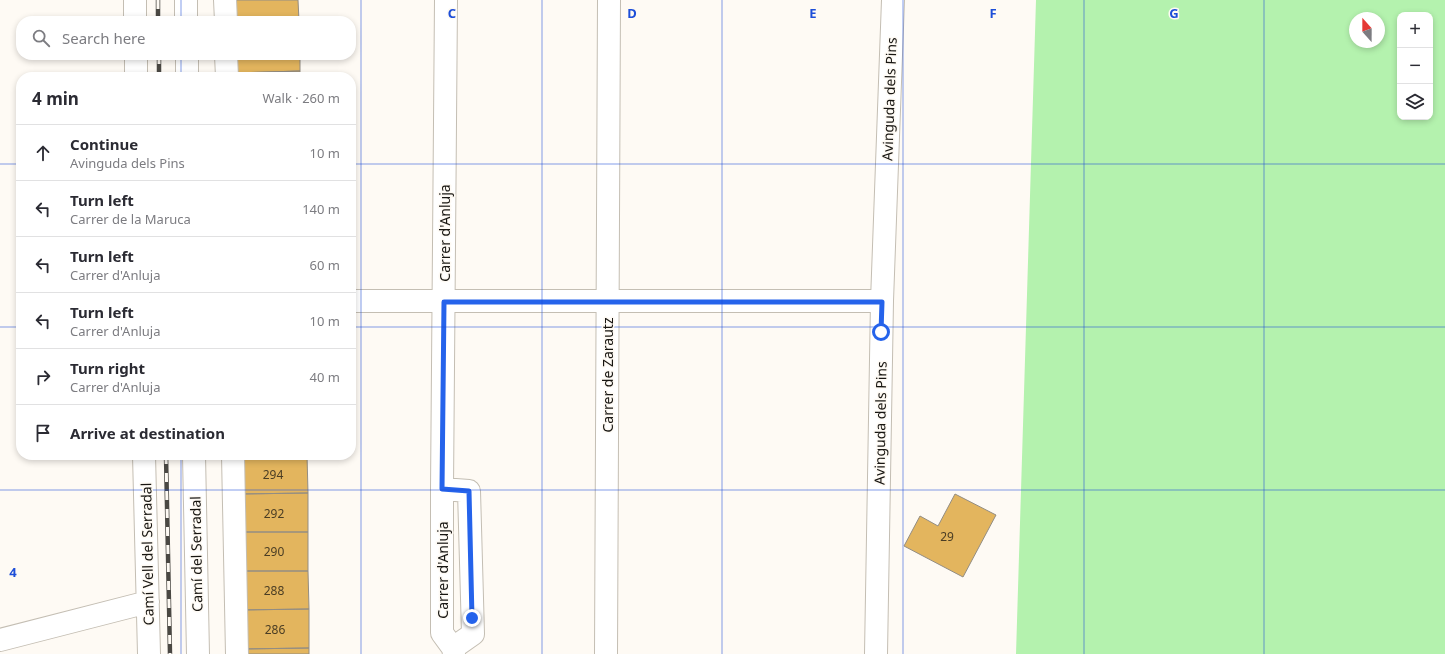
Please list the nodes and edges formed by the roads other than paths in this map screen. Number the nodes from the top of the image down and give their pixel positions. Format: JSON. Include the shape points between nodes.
{"nodes":[{"id":1,"x":135,"y":0,"type":"edge"},
{"id":2,"x":186,"y":0,"type":"edge"},
{"id":3,"x":225,"y":0,"type":"edge"},
{"id":4,"x":446,"y":0,"type":"edge"},
{"id":5,"x":609,"y":0,"type":"edge"},
{"id":6,"x":893,"y":0,"type":"edge"},
{"id":7,"x":135,"y":16,"type":"edge"},
{"id":8,"x":186,"y":16,"type":"edge"},
{"id":9,"x":226,"y":16,"type":"edge"},
{"id":10,"x":136,"y":60,"type":"edge"},
{"id":11,"x":187,"y":60,"type":"edge"},
{"id":12,"x":226,"y":60,"type":"edge"},
{"id":13,"x":136,"y":72,"type":"edge"},
{"id":14,"x":187,"y":72,"type":"edge"},
{"id":15,"x":227,"y":72,"type":"edge"},
{"id":16,"x":356,"y":301,"type":"edge"},
{"id":17,"x":607,"y":301,"type":"junction"},
{"id":18,"x":444,"y":302,"type":"junction"},
{"id":19,"x":882,"y":302,"type":"junction"},
{"id":20,"x":144,"y":460,"type":"edge"},
{"id":21,"x":194,"y":460,"type":"edge"},
{"id":22,"x":233,"y":460,"type":"edge"},
{"id":23,"x":442,"y":489,"type":"junction"},
{"id":24,"x":148,"y":602,"type":"junction"},
{"id":25,"x":0,"y":640,"type":"edge"},
{"id":26,"x":453,"y":651,"type":"edge"},
{"id":27,"x":149,"y":654,"type":"edge"},
{"id":28,"x":198,"y":654,"type":"edge"},
{"id":29,"x":237,"y":654,"type":"edge"},
{"id":30,"x":606,"y":654,"type":"edge"},
{"id":31,"x":876,"y":654,"type":"edge"}],
"edges":[{"from":1,"to":7,"type":"street"},
{"from":2,"to":8,"type":"street"},
{"from":3,"to":9,"type":"street"},
{"from":4,"to":18,"type":"street","name":"Carrer d'Anluja"},
{"from":5,"to":17,"type":"street","name":"Carrer de Zarautz"},
{"from":6,"to":19,"type":"street","name":"Avinguda dels Pins"},
{"from":10,"to":13,"type":"street"},
{"from":11,"to":14,"type":"street"},
{"from":12,"to":15,"type":"street"},
{"from":16,"to":18,"type":"street"},
{"from":17,"to":18,"type":"street"},
{"from":17,"to":19,"type":"street"},
{"from":17,"to":30,"type":"street","name":"Carrer de Zarautz"},
{"from":18,"to":23,"type":"street","name":"Carrer d'Anluja"},
{"from":19,"to":31,"type":"street","name":"Avinguda dels Pins"},
{"from":20,"to":24,"type":"street","name":"Camí Vell del Serradal"},
{"from":21,"to":28,"type":"street","name":"Camí del Serradal"},
{"from":22,"to":29,"type":"street"},
{"from":23,"to":26,"type":"street","name":"Carrer d'Anluja","via":[[442,633]]},
{"from":23,"to":26,"type":"street","name":"Carrer d'Anluja","via":[[469,491],[472,634]]},
{"from":24,"to":25,"type":"street"},
{"from":24,"to":27,"type":"street","name":"Camí Vell del Serradal"}]}
